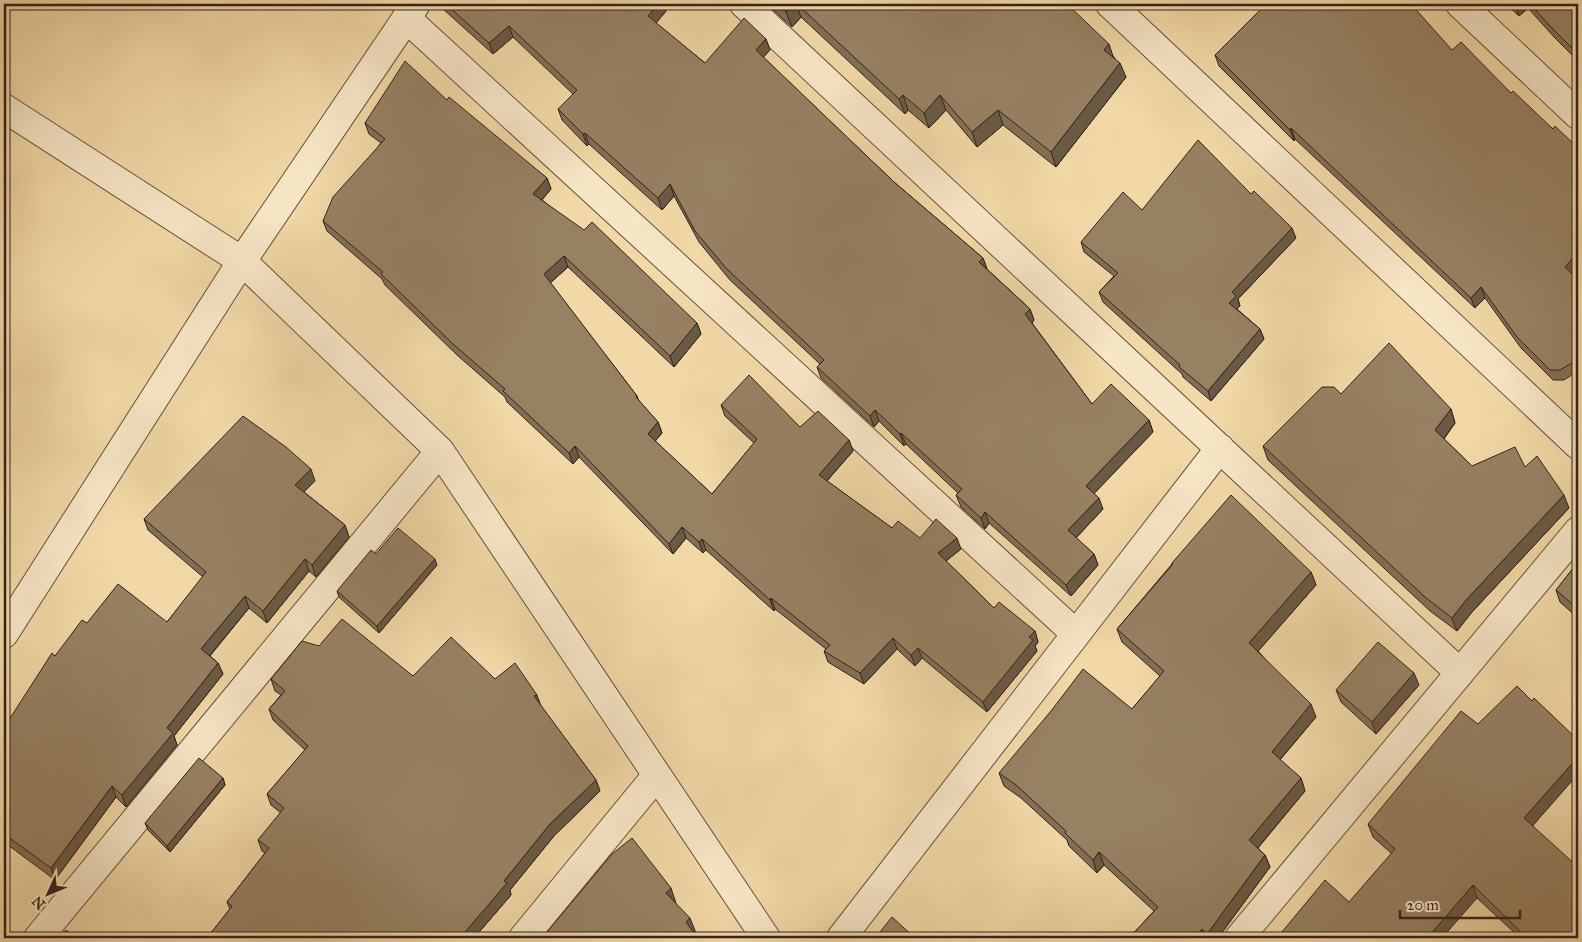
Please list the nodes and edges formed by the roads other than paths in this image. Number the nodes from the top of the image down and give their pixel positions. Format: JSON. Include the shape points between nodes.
{"nodes":[{"id":1,"x":744,"y":4,"type":"edge"},
{"id":2,"x":1110,"y":4,"type":"edge"},
{"id":3,"x":1460,"y":4,"type":"edge"},
{"id":4,"x":411,"y":11,"type":"edge"},
{"id":5,"x":4,"y":108,"type":"edge"},
{"id":6,"x":1578,"y":115,"type":"edge"},
{"id":7,"x":242,"y":261,"type":"junction"},
{"id":8,"x":1574,"y":433,"type":"edge"},
{"id":9,"x":1220,"y":448,"type":"junction"},
{"id":10,"x":440,"y":452,"type":"junction"},
{"id":11,"x":1578,"y":531,"type":"edge"},
{"id":12,"x":4,"y":634,"type":"edge"},
{"id":13,"x":1076,"y":634,"type":"junction"},
{"id":14,"x":1460,"y":673,"type":"junction"},
{"id":15,"x":656,"y":775,"type":"junction"},
{"id":16,"x":38,"y":938,"type":"edge"},
{"id":17,"x":523,"y":938,"type":"edge"},
{"id":18,"x":766,"y":938,"type":"edge"},
{"id":19,"x":841,"y":938,"type":"edge"},
{"id":20,"x":1239,"y":938,"type":"edge"}],
"edges":[{"from":1,"to":9,"type":"street"},
{"from":2,"to":8,"type":"street"},
{"from":3,"to":6,"type":"street"},
{"from":4,"to":7,"type":"street"},
{"from":4,"to":13,"type":"street"},
{"from":5,"to":7,"type":"street"},
{"from":7,"to":10,"type":"street"},
{"from":7,"to":12,"type":"street"},
{"from":9,"to":13,"type":"street"},
{"from":9,"to":14,"type":"street"},
{"from":10,"to":15,"type":"street"},
{"from":10,"to":16,"type":"street"},
{"from":11,"to":14,"type":"street"},
{"from":13,"to":19,"type":"street"},
{"from":14,"to":20,"type":"street"},
{"from":15,"to":17,"type":"street"},
{"from":15,"to":18,"type":"street"}]}
